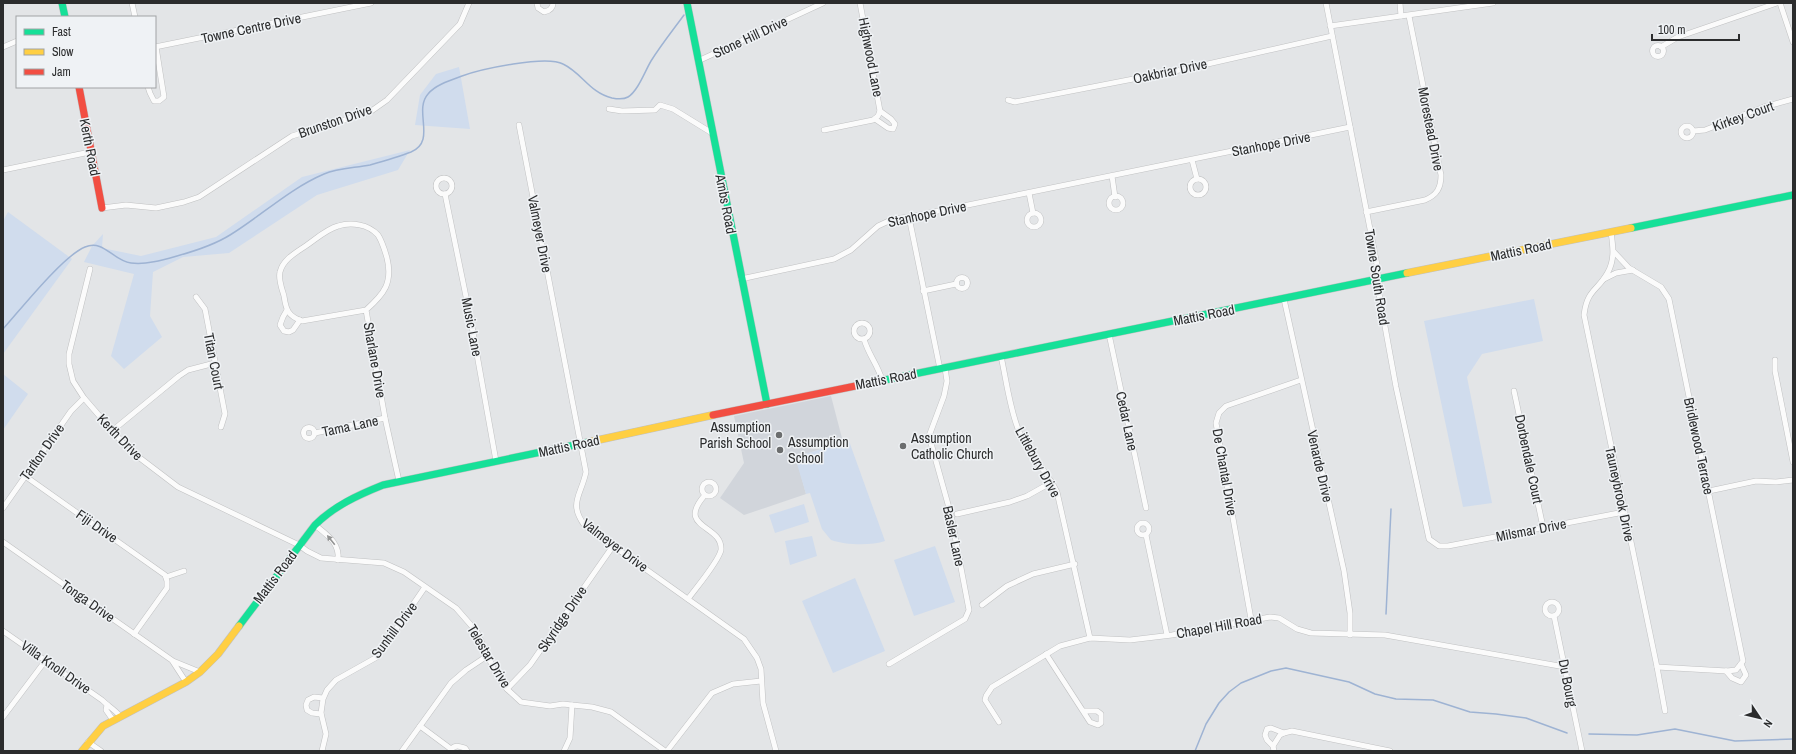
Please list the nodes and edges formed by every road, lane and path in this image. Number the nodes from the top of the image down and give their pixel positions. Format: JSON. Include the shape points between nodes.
{"nodes":[{"id":1,"x":62,"y":3,"type":"edge"},
{"id":2,"x":132,"y":3,"type":"edge"},
{"id":3,"x":369,"y":3,"type":"edge"},
{"id":4,"x":469,"y":3,"type":"edge"},
{"id":5,"x":537,"y":3,"type":"edge"},
{"id":6,"x":554,"y":3,"type":"edge"},
{"id":7,"x":687,"y":3,"type":"edge"},
{"id":8,"x":823,"y":3,"type":"edge"},
{"id":9,"x":860,"y":3,"type":"edge"},
{"id":10,"x":1326,"y":3,"type":"edge"},
{"id":11,"x":1400,"y":3,"type":"edge"},
{"id":12,"x":1493,"y":3,"type":"edge"},
{"id":13,"x":1779,"y":3,"type":"edge"},
{"id":14,"x":1473,"y":4,"type":"edge"},
{"id":15,"x":65,"y":16,"type":"edge"},
{"id":16,"x":135,"y":16,"type":"edge"},
{"id":17,"x":1401,"y":16,"type":"junction"},
{"id":18,"x":1409,"y":16,"type":"junction"},
{"id":19,"x":1330,"y":26,"type":"junction"},
{"id":20,"x":1332,"y":36,"type":"junction"},
{"id":21,"x":16,"y":40,"type":"edge"},
{"id":22,"x":1793,"y":42,"type":"edge"},
{"id":23,"x":3,"y":47,"type":"edge"},
{"id":24,"x":156,"y":47,"type":"edge"},
{"id":25,"x":1661,"y":47,"type":"dead end"},
{"id":26,"x":156,"y":53,"type":"edge"},
{"id":27,"x":698,"y":61,"type":"junction"},
{"id":28,"x":79,"y":88,"type":"edge"},
{"id":29,"x":148,"y":88,"type":"edge"},
{"id":30,"x":1793,"y":99,"type":"edge"},
{"id":31,"x":1008,"y":100,"type":"dead end"},
{"id":32,"x":609,"y":109,"type":"dead end"},
{"id":33,"x":519,"y":125,"type":"dead end"},
{"id":34,"x":1350,"y":127,"type":"junction"},
{"id":35,"x":824,"y":130,"type":"dead end"},
{"id":36,"x":1693,"y":131,"type":"dead end"},
{"id":37,"x":712,"y":133,"type":"junction"},
{"id":38,"x":90,"y":152,"type":"junction"},
{"id":39,"x":1192,"y":160,"type":"junction"},
{"id":40,"x":3,"y":170,"type":"edge"},
{"id":41,"x":1112,"y":176,"type":"junction"},
{"id":42,"x":1197,"y":179,"type":"dead end"},
{"id":43,"x":1029,"y":193,"type":"junction"},
{"id":44,"x":445,"y":194,"type":"dead end"},
{"id":45,"x":1793,"y":195,"type":"edge"},
{"id":46,"x":1115,"y":197,"type":"dead end"},
{"id":47,"x":102,"y":208,"type":"joint"},
{"id":48,"x":1033,"y":212,"type":"dead end"},
{"id":49,"x":1366,"y":212,"type":"junction"},
{"id":50,"x":909,"y":217,"type":"junction"},
{"id":51,"x":1611,"y":232,"type":"junction"},
{"id":52,"x":1614,"y":252,"type":"junction"},
{"id":53,"x":90,"y":269,"type":"dead end"},
{"id":54,"x":1633,"y":270,"type":"junction"},
{"id":55,"x":742,"y":279,"type":"junction"},
{"id":56,"x":1378,"y":280,"type":"junction"},
{"id":57,"x":1601,"y":281,"type":"junction"},
{"id":58,"x":956,"y":284,"type":"dead end"},
{"id":59,"x":923,"y":291,"type":"junction"},
{"id":60,"x":196,"y":297,"type":"dead end"},
{"id":61,"x":1284,"y":299,"type":"junction"},
{"id":62,"x":287,"y":310,"type":"junction"},
{"id":63,"x":366,"y":310,"type":"junction"},
{"id":64,"x":300,"y":320,"type":"junction"},
{"id":65,"x":1109,"y":334,"type":"junction"},
{"id":66,"x":864,"y":339,"type":"dead end"},
{"id":67,"x":1001,"y":356,"type":"junction"},
{"id":68,"x":1775,"y":360,"type":"dead end"},
{"id":69,"x":215,"y":363,"type":"junction"},
{"id":70,"x":943,"y":368,"type":"junction"},
{"id":71,"x":882,"y":380,"type":"junction"},
{"id":72,"x":1301,"y":380,"type":"junction"},
{"id":73,"x":1514,"y":391,"type":"dead end"},
{"id":74,"x":84,"y":398,"type":"junction"},
{"id":75,"x":767,"y":404,"type":"junction"},
{"id":76,"x":385,"y":418,"type":"junction"},
{"id":77,"x":221,"y":427,"type":"dead end"},
{"id":78,"x":112,"y":431,"type":"junction"},
{"id":79,"x":315,"y":433,"type":"dead end"},
{"id":80,"x":580,"y":444,"type":"junction"},
{"id":81,"x":496,"y":461,"type":"junction"},
{"id":82,"x":1793,"y":462,"type":"edge"},
{"id":83,"x":25,"y":476,"type":"junction"},
{"id":84,"x":1793,"y":480,"type":"edge"},
{"id":85,"x":399,"y":481,"type":"junction"},
{"id":86,"x":1052,"y":482,"type":"junction"},
{"id":87,"x":1709,"y":491,"type":"junction"},
{"id":88,"x":705,"y":495,"type":"dead end"},
{"id":89,"x":3,"y":508,"type":"edge"},
{"id":90,"x":1146,"y":508,"type":"dead end"},
{"id":91,"x":1624,"y":512,"type":"junction"},
{"id":92,"x":957,"y":514,"type":"dead end"},
{"id":93,"x":315,"y":525,"type":"junction"},
{"id":94,"x":1544,"y":528,"type":"junction"},
{"id":95,"x":1146,"y":535,"type":"dead end"},
{"id":96,"x":3,"y":542,"type":"edge"},
{"id":97,"x":299,"y":545,"type":"junction"},
{"id":98,"x":613,"y":546,"type":"junction"},
{"id":99,"x":1439,"y":546,"type":"joint"},
{"id":100,"x":338,"y":560,"type":"junction"},
{"id":101,"x":1075,"y":564,"type":"junction"},
{"id":102,"x":184,"y":571,"type":"dead end"},
{"id":103,"x":166,"y":577,"type":"junction"},
{"id":104,"x":425,"y":587,"type":"junction"},
{"id":105,"x":688,"y":599,"type":"junction"},
{"id":106,"x":982,"y":605,"type":"dead end"},
{"id":107,"x":1554,"y":616,"type":"dead end"},
{"id":108,"x":1251,"y":619,"type":"junction"},
{"id":109,"x":3,"y":631,"type":"edge"},
{"id":110,"x":134,"y":634,"type":"junction"},
{"id":111,"x":1167,"y":635,"type":"junction"},
{"id":112,"x":1350,"y":635,"type":"junction"},
{"id":113,"x":1090,"y":638,"type":"junction"},
{"id":114,"x":1046,"y":654,"type":"junction"},
{"id":115,"x":488,"y":656,"type":"junction"},
{"id":116,"x":46,"y":660,"type":"junction"},
{"id":117,"x":173,"y":661,"type":"junction"},
{"id":118,"x":889,"y":664,"type":"dead end"},
{"id":119,"x":1741,"y":664,"type":"junction"},
{"id":120,"x":1657,"y":667,"type":"junction"},
{"id":121,"x":1565,"y":668,"type":"junction"},
{"id":122,"x":1726,"y":671,"type":"junction"},
{"id":123,"x":200,"y":672,"type":"junction"},
{"id":124,"x":761,"y":681,"type":"junction"},
{"id":125,"x":186,"y":682,"type":"junction"},
{"id":126,"x":507,"y":689,"type":"junction"},
{"id":127,"x":324,"y":698,"type":"junction"},
{"id":128,"x":107,"y":705,"type":"junction"},
{"id":129,"x":572,"y":705,"type":"junction"},
{"id":130,"x":1084,"y":711,"type":"dead end"},
{"id":131,"x":1665,"y":711,"type":"dead end"},
{"id":132,"x":321,"y":714,"type":"junction"},
{"id":133,"x":120,"y":716,"type":"junction"},
{"id":134,"x":3,"y":717,"type":"edge"},
{"id":135,"x":113,"y":720,"type":"junction"},
{"id":136,"x":999,"y":722,"type":"dead end"},
{"id":137,"x":420,"y":726,"type":"junction"},
{"id":138,"x":1284,"y":733,"type":"junction"},
{"id":139,"x":88,"y":742,"type":"junction"},
{"id":140,"x":1274,"y":748,"type":"edge"},
{"id":141,"x":451,"y":750,"type":"edge"},
{"id":142,"x":82,"y":751,"type":"edge"},
{"id":143,"x":101,"y":751,"type":"edge"},
{"id":144,"x":322,"y":751,"type":"edge"},
{"id":145,"x":402,"y":751,"type":"edge"},
{"id":146,"x":467,"y":751,"type":"edge"},
{"id":147,"x":564,"y":751,"type":"edge"},
{"id":148,"x":666,"y":751,"type":"edge"},
{"id":149,"x":776,"y":751,"type":"edge"},
{"id":150,"x":1390,"y":751,"type":"edge"},
{"id":151,"x":1582,"y":751,"type":"edge"}],
"edges":[{"from":1,"to":15,"type":"main road"},
{"from":2,"to":16,"type":"street"},
{"from":3,"to":24,"type":"street","name":"Towne Centre Drive"},
{"from":4,"to":47,"type":"street","name":"Brunston Drive","via":[[460,24],[387,100],[370,112],[292,136],[199,197],[156,208],[126,204]]},
{"from":5,"to":6,"type":"street","via":[[538,8],[544,12],[553,8]]},
{"from":7,"to":27,"type":"main road","name":"Ambs Road"},
{"from":8,"to":27,"type":"street","name":"Stone Hill Drive"},
{"from":9,"to":35,"type":"street","name":"Highwood Lane","via":[[878,115]]},
{"from":10,"to":19,"type":"street","name":"Towne South Road"},
{"from":11,"to":17,"type":"street"},
{"from":12,"to":14,"type":"street"},
{"from":13,"to":22,"type":"street"},
{"from":13,"to":25,"type":"street","via":[[1678,37]]},
{"from":14,"to":18,"type":"street"},
{"from":17,"to":18,"type":"street"},
{"from":17,"to":19,"type":"street"},
{"from":18,"to":49,"type":"street","name":"Morestead Drive","via":[[1440,175],[1440,187],[1436,194],[1425,200]]},
{"from":19,"to":20,"type":"street","name":"Towne South Road"},
{"from":20,"to":31,"type":"street","name":"Oakbriar Drive","via":[[1190,68],[1015,102]]},
{"from":20,"to":34,"type":"street","name":"Towne South Road"},
{"from":21,"to":23,"type":"street"},
{"from":26,"to":29,"type":"street","via":[[164,97],[154,101]]},
{"from":27,"to":37,"type":"main road","name":"Ambs Road"},
{"from":28,"to":38,"type":"main road","name":"Kerth Road"},
{"from":30,"to":36,"type":"street","name":"Kirkey Court","via":[[1764,107],[1705,130]]},
{"from":32,"to":37,"type":"street","via":[[655,110],[660,105],[673,109]]},
{"from":33,"to":80,"type":"street","name":"Valmeyer Drive"},
{"from":34,"to":39,"type":"street","name":"Stanhope Drive"},
{"from":34,"to":49,"type":"street","name":"Towne South Road"},
{"from":37,"to":55,"type":"main road","name":"Ambs Road"},
{"from":38,"to":40,"type":"street"},
{"from":38,"to":47,"type":"main road","name":"Kerth Road"},
{"from":39,"to":41,"type":"street","name":"Stanhope Drive"},
{"from":39,"to":42,"type":"street"},
{"from":41,"to":43,"type":"street","name":"Stanhope Drive"},
{"from":41,"to":46,"type":"street"},
{"from":43,"to":48,"type":"street"},
{"from":43,"to":50,"type":"street","name":"Stanhope Drive"},
{"from":44,"to":81,"type":"street","name":"Music Lane"},
{"from":45,"to":51,"type":"main road","name":"Mattis Road"},
{"from":49,"to":56,"type":"street","name":"Towne South Road"},
{"from":50,"to":55,"type":"street","name":"Stanhope Drive","via":[[893,219],[878,226],[851,250],[834,259]]},
{"from":50,"to":59,"type":"street"},
{"from":51,"to":52,"type":"street","name":"Tauneybrook Drive"},
{"from":51,"to":56,"type":"main road","name":"Mattis Road"},
{"from":52,"to":54,"type":"street","name":"Bridlewood Terrace"},
{"from":52,"to":57,"type":"street","name":"Tauneybrook Drive","via":[[1608,272]]},
{"from":53,"to":74,"type":"street","name":"Kerth Drive","via":[[69,354],[73,381]]},
{"from":54,"to":57,"type":"street","name":"Tauneybrook Drive","via":[[1616,273]]},
{"from":54,"to":87,"type":"street","name":"Bridlewood Terrace","via":[[1661,287],[1668,299]]},
{"from":55,"to":75,"type":"main road","name":"Ambs Road"},
{"from":56,"to":61,"type":"main road","name":"Mattis Road"},
{"from":56,"to":99,"type":"street","name":"Towne South Road","via":[[1396,387],[1422,511],[1429,539]]},
{"from":57,"to":91,"type":"street","name":"Tauneybrook Drive","via":[[1587,297],[1584,315]]},
{"from":58,"to":59,"type":"street"},
{"from":59,"to":70,"type":"street"},
{"from":60,"to":69,"type":"street","name":"Titan Court","via":[[205,309]]},
{"from":61,"to":65,"type":"main road","name":"Mattis Road"},
{"from":61,"to":72,"type":"street","name":"Venarde Drive"},
{"from":62,"to":63,"type":"street","name":"Sharlane Drive","via":[[279,273],[284,262],[328,231],[352,223],[364,226],[378,235],[389,268],[389,280],[382,295]]},
{"from":62,"to":64,"type":"street","via":[[294,318]]},
{"from":62,"to":64,"type":"street","via":[[280,326],[284,331],[293,330]]},
{"from":63,"to":64,"type":"street"},
{"from":63,"to":76,"type":"street","name":"Sharlane Drive"},
{"from":65,"to":67,"type":"main road","name":"Mattis Road"},
{"from":65,"to":90,"type":"street","name":"Cedar Lane"},
{"from":66,"to":71,"type":"street"},
{"from":67,"to":70,"type":"main road","name":"Mattis Road"},
{"from":67,"to":86,"type":"street","name":"Littlebury Drive","via":[[1017,426],[1028,449]]},
{"from":68,"to":82,"type":"street"},
{"from":69,"to":77,"type":"street","name":"Titan Court","via":[[225,414]]},
{"from":69,"to":78,"type":"street","via":[[188,370]]},
{"from":70,"to":71,"type":"main road","name":"Mattis Road"},
{"from":70,"to":118,"type":"street","name":"Basler Lane","via":[[947,381],[944,396],[929,436],[950,516],[969,610],[965,619]]},
{"from":71,"to":75,"type":"main road","name":"Mattis Road"},
{"from":72,"to":108,"type":"street","name":"De Chantal Drive","via":[[1226,406],[1219,413],[1216,423]]},
{"from":72,"to":112,"type":"street","name":"Venarde Drive","via":[[1344,571],[1350,613]]},
{"from":73,"to":94,"type":"street","name":"Dorbendale Court"},
{"from":74,"to":78,"type":"street","name":"Kerth Drive"},
{"from":74,"to":83,"type":"street","name":"Tarlton Drive","via":[[71,410]]},
{"from":75,"to":80,"type":"main road","name":"Mattis Road"},
{"from":76,"to":79,"type":"street","name":"Tama Lane"},
{"from":76,"to":85,"type":"street","name":"Sharlane Drive"},
{"from":78,"to":97,"type":"street","name":"Kerth Drive","via":[[133,454],[178,487]]},
{"from":80,"to":81,"type":"main road","name":"Mattis Road"},
{"from":80,"to":98,"type":"street","name":"Valmeyer Drive","via":[[586,472],[576,505],[577,516],[584,526]]},
{"from":81,"to":85,"type":"main road","name":"Mattis Road"},
{"from":83,"to":89,"type":"street","name":"Tarlton Drive"},
{"from":83,"to":103,"type":"street","name":"Fiji Drive"},
{"from":84,"to":87,"type":"street","via":[[1756,481]]},
{"from":85,"to":93,"type":"main road","name":"Mattis Road","via":[[356,495],[333,509]]},
{"from":86,"to":92,"type":"street","via":[[1010,502]]},
{"from":86,"to":101,"type":"street","name":"Littlebury Drive","via":[[1060,503]]},
{"from":87,"to":119,"type":"street","name":"Bridlewood Terrace","via":[[1743,661]]},
{"from":88,"to":105,"type":"street","via":[[696,505],[698,522],[718,539],[721,548],[718,557]]},
{"from":91,"to":94,"type":"street","name":"Milsmar Drive"},
{"from":91,"to":120,"type":"street","name":"Tauneybrook Drive"},
{"from":93,"to":97,"type":"main road","name":"Mattis Road"},
{"from":100,"to":93,"type":"street","one_way":true,"via":[[339,550],[330,537]]},
{"from":94,"to":99,"type":"street","name":"Milsmar Drive"},
{"from":95,"to":111,"type":"street"},
{"from":96,"to":110,"type":"street","name":"Tonga Drive"},
{"from":97,"to":100,"type":"street","name":"Telestar Drive","via":[[321,558]]},
{"from":97,"to":123,"type":"main road","name":"Mattis Road","via":[[218,654]]},
{"from":98,"to":105,"type":"street","name":"Valmeyer Drive"},
{"from":98,"to":126,"type":"street","name":"Skyridge Drive","via":[[530,665]]},
{"from":100,"to":104,"type":"street","name":"Telestar Drive","via":[[384,563],[404,572]]},
{"from":101,"to":106,"type":"street","via":[[1034,574],[1007,586]]},
{"from":101,"to":113,"type":"street","name":"Littlebury Drive"},
{"from":102,"to":103,"type":"street"},
{"from":103,"to":110,"type":"street","via":[[167,588]]},
{"from":104,"to":115,"type":"street","name":"Telestar Drive","via":[[456,608],[477,632]]},
{"from":104,"to":127,"type":"street","name":"Sunhill Drive","via":[[377,657],[336,680]]},
{"from":105,"to":124,"type":"street","name":"Valmeyer Drive","via":[[744,639],[757,658],[761,669]]},
{"from":107,"to":121,"type":"street","name":"Du Bourg"},
{"from":108,"to":111,"type":"street","name":"Chapel Hill Road"},
{"from":108,"to":112,"type":"street","name":"Chapel Hill Road","via":[[1279,618],[1297,629],[1311,633]]},
{"from":109,"to":116,"type":"street","name":"Villa Knoll Drive"},
{"from":110,"to":117,"type":"street","name":"Tonga Drive"},
{"from":111,"to":113,"type":"street","name":"Chapel Hill Road","via":[[1130,640]]},
{"from":112,"to":121,"type":"street","name":"Chapel Hill Road","via":[[1385,635]]},
{"from":113,"to":114,"type":"street","name":"Chapel Hill Road","via":[[1060,646]]},
{"from":114,"to":130,"type":"street"},
{"from":114,"to":136,"type":"street","name":"Chapel Hill Road","via":[[992,687],[986,696],[986,704]]},
{"from":115,"to":126,"type":"street","name":"Telestar Drive","via":[[496,674]]},
{"from":115,"to":137,"type":"street","via":[[451,683]]},
{"from":116,"to":128,"type":"street","name":"Villa Knoll Drive"},
{"from":116,"to":134,"type":"street"},
{"from":117,"to":123,"type":"street","name":"Tonga Drive"},
{"from":117,"to":125,"type":"street","name":"Tonga Drive"},
{"from":119,"to":122,"type":"street","via":[[1736,670]]},
{"from":119,"to":122,"type":"street","name":"Bridlewood Terrace","via":[[1746,675],[1741,682],[1732,678]]},
{"from":120,"to":122,"type":"street"},
{"from":120,"to":131,"type":"street","name":"Tauneybrook Drive"},
{"from":121,"to":151,"type":"street","name":"Du Bourg"},
{"from":123,"to":125,"type":"main road","name":"Mattis Road"},
{"from":124,"to":148,"type":"street","via":[[734,684],[712,693]]},
{"from":124,"to":149,"type":"street","name":"Valmeyer Drive","via":[[763,703]]},
{"from":125,"to":133,"type":"main road","name":"Mattis Road"},
{"from":126,"to":129,"type":"street","name":"Telestar Drive","via":[[527,704]]},
{"from":127,"to":132,"type":"street","name":"Sunhill Drive"},
{"from":127,"to":132,"type":"street","via":[[314,697],[308,700],[306,705],[307,710]]},
{"from":128,"to":133,"type":"street","name":"Villa Knoll Drive","via":[[112,706]]},
{"from":128,"to":135,"type":"street","name":"Villa Knoll Drive","via":[[106,710]]},
{"from":129,"to":147,"type":"street","via":[[570,738]]},
{"from":129,"to":148,"type":"street","name":"Telestar Drive","via":[[611,712]]},
{"from":132,"to":144,"type":"street","name":"Sunhill Drive","via":[[326,734]]},
{"from":133,"to":135,"type":"main road","name":"Mattis Road"},
{"from":135,"to":139,"type":"main road","name":"Mattis Road","via":[[103,726]]},
{"from":137,"to":141,"type":"street"},
{"from":137,"to":145,"type":"street"},
{"from":138,"to":140,"type":"street","via":[[1280,735]]},
{"from":138,"to":140,"type":"street","via":[[1274,728],[1267,729],[1267,740]]},
{"from":138,"to":150,"type":"street","via":[[1292,731]]},
{"from":139,"to":142,"type":"main road","name":"Mattis Road"},
{"from":139,"to":143,"type":"street"},
{"from":141,"to":146,"type":"street","via":[[458,745]]}]}
